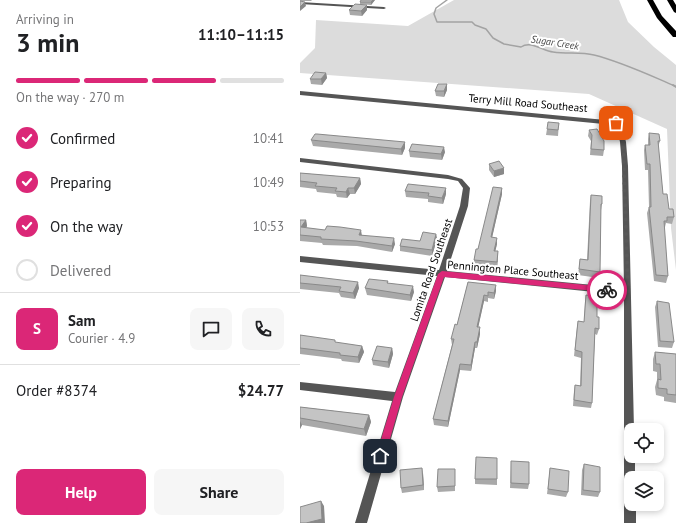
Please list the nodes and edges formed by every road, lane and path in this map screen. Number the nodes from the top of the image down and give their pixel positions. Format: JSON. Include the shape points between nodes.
{"nodes":[{"id":1,"x":650,"y":0,"type":"edge"},
{"id":2,"x":670,"y":0,"type":"edge"},
{"id":3,"x":300,"y":3,"type":"edge"},
{"id":4,"x":384,"y":8,"type":"dead end"},
{"id":5,"x":676,"y":11,"type":"edge"},
{"id":6,"x":676,"y":35,"type":"edge"},
{"id":7,"x":300,"y":93,"type":"edge"},
{"id":8,"x":300,"y":160,"type":"edge"},
{"id":9,"x":300,"y":259,"type":"edge"},
{"id":10,"x":442,"y":274,"type":"junction"},
{"id":11,"x":628,"y":292,"type":"junction"},
{"id":12,"x":300,"y":386,"type":"edge"},
{"id":13,"x":398,"y":397,"type":"junction"},
{"id":14,"x":361,"y":523,"type":"edge"},
{"id":15,"x":630,"y":523,"type":"edge"}],
"edges":[{"from":1,"to":6,"type":"highway","via":[[660,17]]},
{"from":2,"to":5,"type":"highway"},
{"from":3,"to":4,"type":"street"},
{"from":7,"to":11,"type":"street","name":"Terry Mill Road Southeast","via":[[616,123],[621,128],[623,137]]},
{"from":8,"to":10,"type":"street","name":"Lomita Road Southeast","via":[[460,180],[467,188],[464,206]]},
{"from":9,"to":10,"type":"street","name":"Pennington Place Southeast"},
{"from":10,"to":11,"type":"street","name":"Pennington Place Southeast"},
{"from":10,"to":13,"type":"street","name":"Lomita Road Southeast"},
{"from":11,"to":15,"type":"street","name":"Terry Mill Road Southeast"},
{"from":12,"to":13,"type":"street"},
{"from":13,"to":14,"type":"street","name":"Lomita Road Southeast"}]}
